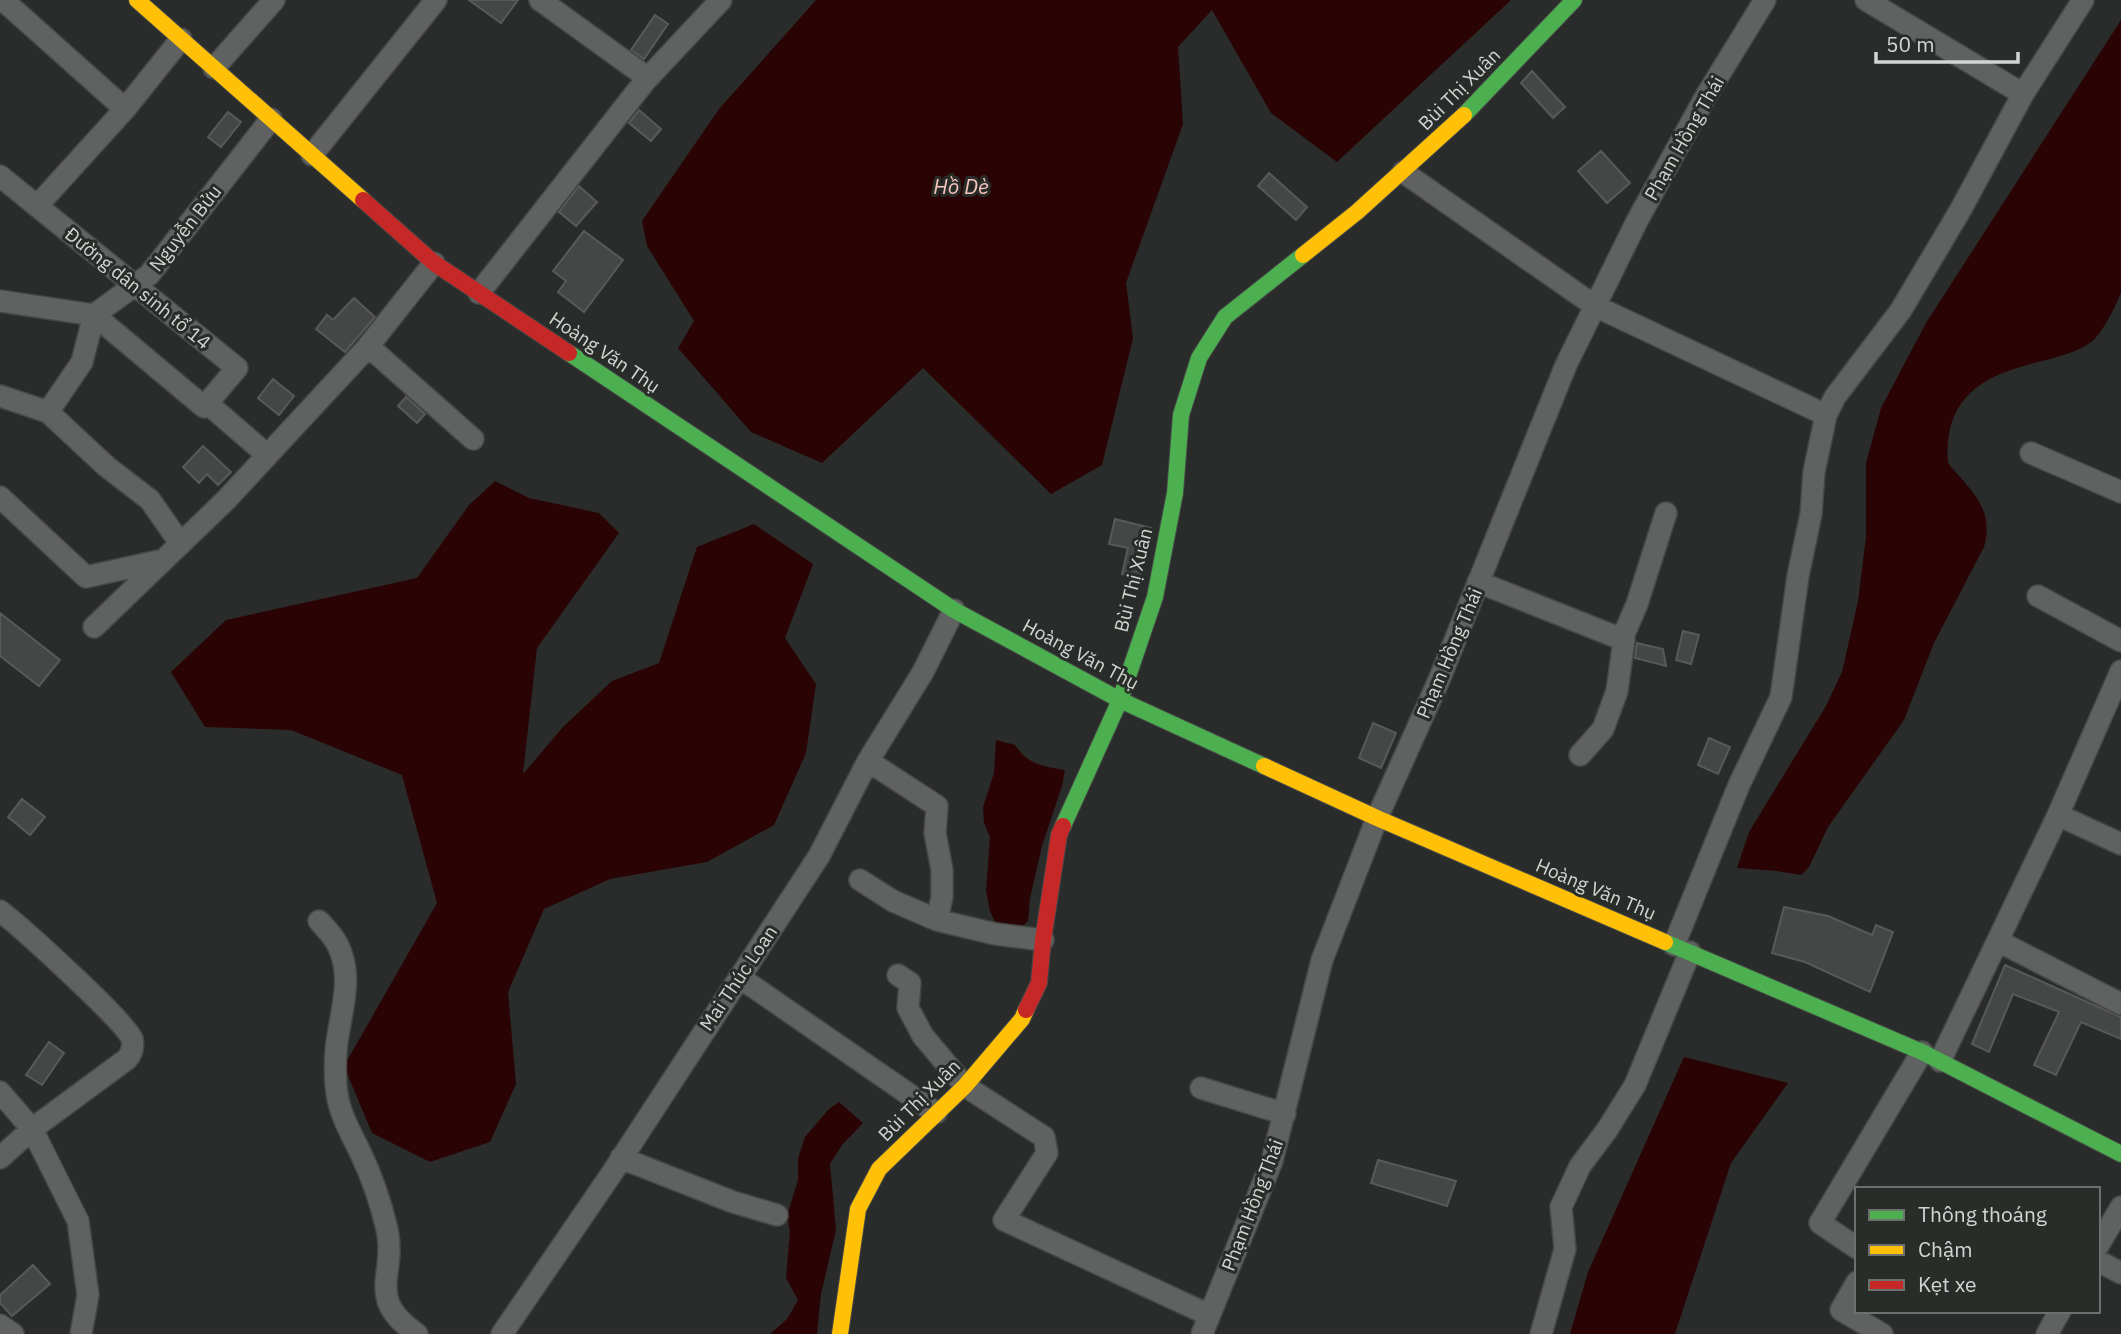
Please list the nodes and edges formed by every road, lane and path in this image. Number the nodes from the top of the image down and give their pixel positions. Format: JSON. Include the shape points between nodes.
{"nodes":[{"id":1,"x":4,"y":0,"type":"edge"},
{"id":2,"x":274,"y":0,"type":"edge"},
{"id":3,"x":436,"y":0,"type":"edge"},
{"id":4,"x":540,"y":0,"type":"edge"},
{"id":5,"x":721,"y":0,"type":"edge"},
{"id":6,"x":1574,"y":0,"type":"edge"},
{"id":7,"x":1765,"y":0,"type":"edge"},
{"id":8,"x":1866,"y":0,"type":"edge"},
{"id":9,"x":2082,"y":0,"type":"edge"},
{"id":10,"x":142,"y":1,"type":"edge"},
{"id":11,"x":181,"y":39,"type":"junction"},
{"id":12,"x":214,"y":68,"type":"junction"},
{"id":13,"x":648,"y":78,"type":"junction"},
{"id":14,"x":2023,"y":94,"type":"junction"},
{"id":15,"x":125,"y":109,"type":"junction"},
{"id":16,"x":271,"y":118,"type":"junction"},
{"id":17,"x":312,"y":155,"type":"junction"},
{"id":18,"x":1403,"y":172,"type":"junction"},
{"id":19,"x":0,"y":177,"type":"edge"},
{"id":20,"x":37,"y":206,"type":"junction"},
{"id":21,"x":434,"y":262,"type":"junction"},
{"id":22,"x":135,"y":285,"type":"junction"},
{"id":23,"x":479,"y":293,"type":"junction"},
{"id":24,"x":0,"y":301,"type":"edge"},
{"id":25,"x":1595,"y":306,"type":"junction"},
{"id":26,"x":94,"y":315,"type":"junction"},
{"id":27,"x":369,"y":346,"type":"junction"},
{"id":28,"x":0,"y":397,"type":"edge"},
{"id":29,"x":205,"y":405,"type":"junction"},
{"id":30,"x":48,"y":412,"type":"junction"},
{"id":31,"x":1826,"y":415,"type":"junction"},
{"id":32,"x":473,"y":439,"type":"dead end"},
{"id":33,"x":2031,"y":453,"type":"dead end"},
{"id":34,"x":267,"y":455,"type":"junction"},
{"id":35,"x":2121,"y":492,"type":"edge"},
{"id":36,"x":0,"y":497,"type":"edge"},
{"id":37,"x":1666,"y":513,"type":"dead end"},
{"id":38,"x":180,"y":544,"type":"junction"},
{"id":39,"x":163,"y":560,"type":"junction"},
{"id":40,"x":1478,"y":582,"type":"junction"},
{"id":41,"x":2038,"y":596,"type":"dead end"},
{"id":42,"x":954,"y":610,"type":"junction"},
{"id":43,"x":94,"y":627,"type":"dead end"},
{"id":44,"x":1622,"y":639,"type":"junction"},
{"id":45,"x":2121,"y":641,"type":"edge"},
{"id":46,"x":2121,"y":671,"type":"edge"},
{"id":47,"x":1120,"y":700,"type":"junction"},
{"id":48,"x":1580,"y":755,"type":"dead end"},
{"id":49,"x":868,"y":761,"type":"junction"},
{"id":50,"x":2058,"y":815,"type":"junction"},
{"id":51,"x":1377,"y":818,"type":"junction"},
{"id":52,"x":2121,"y":844,"type":"edge"},
{"id":53,"x":860,"y":880,"type":"dead end"},
{"id":54,"x":0,"y":911,"type":"edge"},
{"id":55,"x":937,"y":920,"type":"junction"},
{"id":56,"x":319,"y":921,"type":"dead end"},
{"id":57,"x":1043,"y":940,"type":"junction"},
{"id":58,"x":1998,"y":941,"type":"junction"},
{"id":59,"x":1682,"y":949,"type":"junction"},
{"id":60,"x":898,"y":975,"type":"dead end"},
{"id":61,"x":739,"y":977,"type":"junction"},
{"id":62,"x":2121,"y":1004,"type":"edge"},
{"id":63,"x":1931,"y":1057,"type":"junction"},
{"id":64,"x":965,"y":1086,"type":"junction"},
{"id":65,"x":1201,"y":1088,"type":"dead end"},
{"id":66,"x":0,"y":1092,"type":"edge"},
{"id":67,"x":936,"y":1113,"type":"junction"},
{"id":68,"x":1285,"y":1114,"type":"junction"},
{"id":69,"x":32,"y":1129,"type":"junction"},
{"id":70,"x":2121,"y":1154,"type":"edge"},
{"id":71,"x":0,"y":1158,"type":"edge"},
{"id":72,"x":621,"y":1158,"type":"junction"},
{"id":73,"x":2121,"y":1207,"type":"edge"},
{"id":74,"x":777,"y":1215,"type":"dead end"},
{"id":75,"x":2100,"y":1243,"type":"edge"},
{"id":76,"x":1855,"y":1247,"type":"edge"},
{"id":77,"x":2100,"y":1262,"type":"edge"},
{"id":78,"x":2121,"y":1273,"type":"edge"},
{"id":79,"x":1855,"y":1286,"type":"edge"},
{"id":80,"x":2059,"y":1313,"type":"edge"},
{"id":81,"x":1205,"y":1324,"type":"edge"},
{"id":82,"x":0,"y":1325,"type":"edge"},
{"id":83,"x":13,"y":1334,"type":"edge"},
{"id":84,"x":81,"y":1334,"type":"edge"},
{"id":85,"x":417,"y":1334,"type":"edge"},
{"id":86,"x":502,"y":1334,"type":"edge"},
{"id":87,"x":840,"y":1334,"type":"edge"},
{"id":88,"x":1541,"y":1334,"type":"edge"},
{"id":89,"x":1882,"y":1334,"type":"edge"},
{"id":90,"x":2047,"y":1334,"type":"edge"}],
"edges":[{"from":1,"to":15,"type":"street"},
{"from":2,"to":12,"type":"street"},
{"from":3,"to":17,"type":"street"},
{"from":4,"to":13,"type":"street"},
{"from":5,"to":13,"type":"street"},
{"from":6,"to":18,"type":"main road","name":"Bùi Thị Xuân","via":[[1491,89]]},
{"from":7,"to":25,"type":"street","name":"Phạm Hồng Thái","via":[[1706,96]]},
{"from":8,"to":14,"type":"street"},
{"from":9,"to":14,"type":"street"},
{"from":10,"to":11,"type":"main road","name":"Hoàng Văn Thụ"},
{"from":11,"to":12,"type":"main road","name":"Hoàng Văn Thụ"},
{"from":11,"to":15,"type":"street"},
{"from":12,"to":16,"type":"main road","name":"Hoàng Văn Thụ"},
{"from":13,"to":23,"type":"street"},
{"from":14,"to":31,"type":"street","via":[[1901,310]]},
{"from":15,"to":20,"type":"street"},
{"from":16,"to":17,"type":"main road","name":"Hoàng Văn Thụ"},
{"from":16,"to":22,"type":"street","name":"Nguyễn Bửu","via":[[149,275]]},
{"from":17,"to":21,"type":"main road","name":"Hoàng Văn Thụ"},
{"from":18,"to":25,"type":"street"},
{"from":18,"to":47,"type":"main road","name":"Bùi Thị Xuân","via":[[1225,317],[1199,358],[1181,415],[1175,494],[1155,597]]},
{"from":19,"to":20,"type":"street","name":"Đường dân sinh tổ 14"},
{"from":20,"to":22,"type":"street","name":"Đường dân sinh tổ 14"},
{"from":21,"to":23,"type":"main road","name":"Hoàng Văn Thụ"},
{"from":21,"to":27,"type":"street"},
{"from":22,"to":26,"type":"street","name":"Nguyễn Bửu"},
{"from":22,"to":29,"type":"street","name":"Đường dân sinh tổ 14","via":[[237,368]]},
{"from":23,"to":42,"type":"main road","name":"Hoàng Văn Thụ"},
{"from":24,"to":26,"type":"street"},
{"from":25,"to":31,"type":"street"},
{"from":25,"to":40,"type":"street","name":"Phạm Hồng Thái","via":[[1566,365]]},
{"from":26,"to":29,"type":"street"},
{"from":26,"to":30,"type":"street","via":[[82,362]]},
{"from":27,"to":32,"type":"street"},
{"from":27,"to":34,"type":"street"},
{"from":28,"to":30,"type":"street"},
{"from":29,"to":34,"type":"street"},
{"from":30,"to":38,"type":"street","via":[[150,500]]},
{"from":31,"to":59,"type":"street","via":[[1781,697],[1739,785]]},
{"from":33,"to":35,"type":"street"},
{"from":34,"to":38,"type":"street"},
{"from":36,"to":39,"type":"street","via":[[86,577]]},
{"from":37,"to":44,"type":"street"},
{"from":38,"to":39,"type":"street"},
{"from":39,"to":43,"type":"street"},
{"from":40,"to":44,"type":"street"},
{"from":40,"to":51,"type":"street","name":"Phạm Hồng Thái"},
{"from":41,"to":45,"type":"street"},
{"from":42,"to":47,"type":"main road","name":"Hoàng Văn Thụ"},
{"from":42,"to":49,"type":"street","name":"Mai Thúc Loan","via":[[923,672]]},
{"from":44,"to":48,"type":"street","via":[[1617,691],[1603,729]]},
{"from":46,"to":50,"type":"street"},
{"from":47,"to":51,"type":"main road","name":"Hoàng Văn Thụ"},
{"from":47,"to":57,"type":"main road","name":"Bùi Thị Xuân","via":[[1059,835]]},
{"from":49,"to":55,"type":"street","via":[[937,806],[942,897]]},
{"from":49,"to":61,"type":"street","name":"Mai Thúc Loan","via":[[819,856]]},
{"from":50,"to":52,"type":"street"},
{"from":50,"to":58,"type":"street"},
{"from":51,"to":59,"type":"main road","name":"Hoàng Văn Thụ"},
{"from":51,"to":68,"type":"street","name":"Phạm Hồng Thái","via":[[1322,960]]},
{"from":53,"to":55,"type":"street"},
{"from":54,"to":69,"type":"street","via":[[107,1009],[133,1042],[127,1059]]},
{"from":55,"to":57,"type":"street"},
{"from":56,"to":85,"type":"street","via":[[335,938],[344,962],[336,1052],[340,1107],[370,1174],[387,1228],[388,1303],[399,1320]]},
{"from":57,"to":64,"type":"main road","name":"Bùi Thị Xuân","via":[[1039,983],[1023,1019]]},
{"from":58,"to":62,"type":"street"},
{"from":58,"to":63,"type":"street"},
{"from":59,"to":63,"type":"main road","name":"Hoàng Văn Thụ"},
{"from":59,"to":88,"type":"street","via":[[1635,1085],[1580,1166],[1561,1207],[1565,1249]]},
{"from":60,"to":64,"type":"street","via":[[910,983],[908,1008],[923,1036]]},
{"from":61,"to":67,"type":"street"},
{"from":61,"to":72,"type":"street","name":"Mai Thúc Loan"},
{"from":63,"to":70,"type":"main road","name":"Hoàng Văn Thụ"},
{"from":63,"to":76,"type":"street","via":[[1819,1223]]},
{"from":64,"to":67,"type":"main road","name":"Bùi Thị Xuân"},
{"from":64,"to":81,"type":"street","via":[[1044,1137],[1047,1153],[1004,1220]]},
{"from":65,"to":68,"type":"street"},
{"from":66,"to":69,"type":"street"},
{"from":67,"to":87,"type":"main road","name":"Bùi Thị Xuân","via":[[879,1169],[858,1209]]},
{"from":68,"to":81,"type":"street","name":"Phạm Hồng Thái","via":[[1272,1161]]},
{"from":69,"to":71,"type":"street"},
{"from":69,"to":84,"type":"street","via":[[78,1222],[88,1295]]},
{"from":72,"to":74,"type":"street"},
{"from":72,"to":86,"type":"street","name":"Mai Thúc Loan"},
{"from":73,"to":75,"type":"street"},
{"from":77,"to":78,"type":"street"},
{"from":79,"to":89,"type":"street","via":[[1841,1310]]},
{"from":80,"to":90,"type":"street"},
{"from":82,"to":83,"type":"street"}]}
